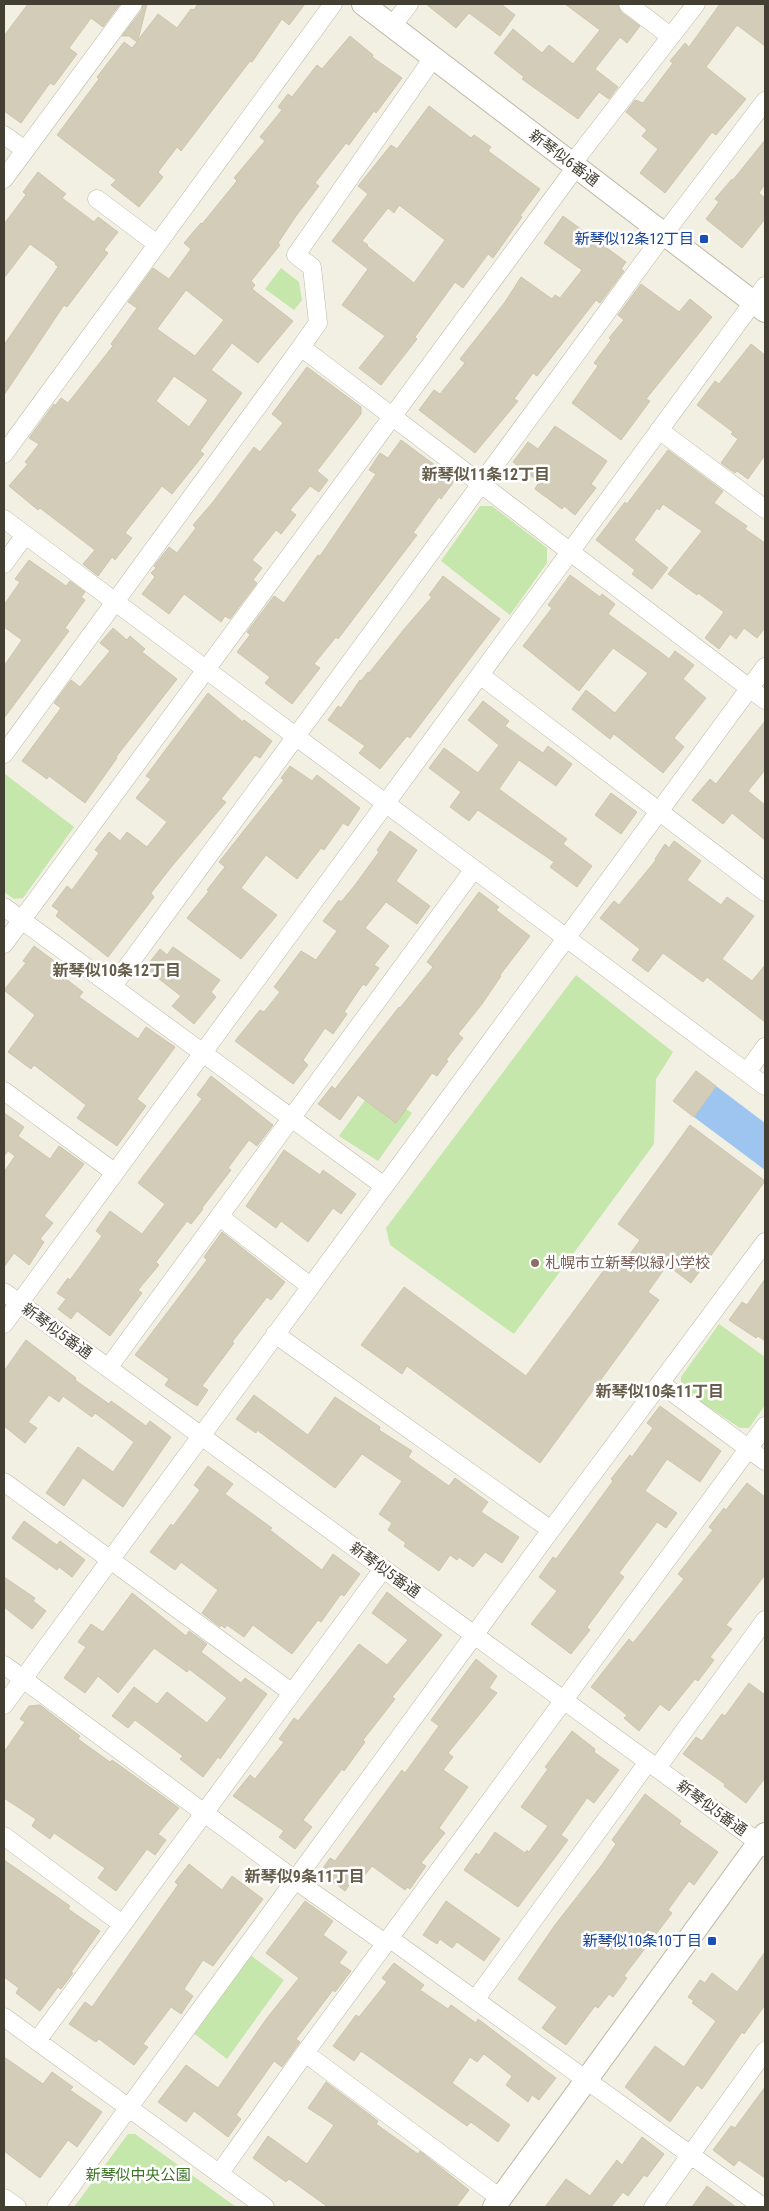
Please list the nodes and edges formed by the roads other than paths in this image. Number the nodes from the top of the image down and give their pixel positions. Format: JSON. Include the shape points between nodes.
{"nodes":[{"id":1,"x":132,"y":4,"type":"edge"},
{"id":2,"x":333,"y":4,"type":"edge"},
{"id":3,"x":363,"y":4,"type":"edge"},
{"id":4,"x":409,"y":4,"type":"edge"},
{"id":5,"x":628,"y":4,"type":"edge"},
{"id":6,"x":696,"y":4,"type":"edge"},
{"id":7,"x":392,"y":26,"type":"junction"},
{"id":8,"x":670,"y":36,"type":"junction"},
{"id":9,"x":433,"y":58,"type":"junction"},
{"id":10,"x":765,"y":100,"type":"edge"},
{"id":11,"x":4,"y":135,"type":"edge"},
{"id":12,"x":25,"y":150,"type":"junction"},
{"id":13,"x":574,"y":165,"type":"junction"},
{"id":14,"x":4,"y":179,"type":"edge"},
{"id":15,"x":97,"y":200,"type":"dead end"},
{"id":16,"x":664,"y":234,"type":"junction"},
{"id":17,"x":157,"y":244,"type":"junction"},
{"id":18,"x":761,"y":300,"type":"edge"},
{"id":19,"x":301,"y":347,"type":"junction"},
{"id":20,"x":393,"y":416,"type":"junction"},
{"id":21,"x":659,"y":430,"type":"junction"},
{"id":22,"x":4,"y":454,"type":"edge"},
{"id":23,"x":482,"y":484,"type":"junction"},
{"id":24,"x":765,"y":509,"type":"edge"},
{"id":25,"x":4,"y":519,"type":"edge"},
{"id":26,"x":25,"y":535,"type":"junction"},
{"id":27,"x":569,"y":552,"type":"junction"},
{"id":28,"x":4,"y":564,"type":"edge"},
{"id":29,"x":116,"y":602,"type":"junction"},
{"id":30,"x":765,"y":667,"type":"edge"},
{"id":31,"x":206,"y":670,"type":"junction"},
{"id":32,"x":480,"y":676,"type":"junction"},
{"id":33,"x":750,"y":688,"type":"junction"},
{"id":34,"x":765,"y":700,"type":"edge"},
{"id":35,"x":296,"y":736,"type":"junction"},
{"id":36,"x":4,"y":754,"type":"edge"},
{"id":37,"x":386,"y":804,"type":"junction"},
{"id":38,"x":659,"y":811,"type":"junction"},
{"id":39,"x":474,"y":869,"type":"junction"},
{"id":40,"x":765,"y":892,"type":"edge"},
{"id":41,"x":4,"y":907,"type":"edge"},
{"id":42,"x":22,"y":920,"type":"junction"},
{"id":43,"x":566,"y":938,"type":"junction"},
{"id":44,"x":4,"y":944,"type":"edge"},
{"id":45,"x":113,"y":986,"type":"junction"},
{"id":46,"x":765,"y":1047,"type":"edge"},
{"id":47,"x":202,"y":1054,"type":"junction"},
{"id":48,"x":747,"y":1072,"type":"junction"},
{"id":49,"x":765,"y":1086,"type":"edge"},
{"id":50,"x":4,"y":1091,"type":"edge"},
{"id":51,"x":292,"y":1119,"type":"junction"},
{"id":52,"x":114,"y":1172,"type":"junction"},
{"id":53,"x":384,"y":1186,"type":"junction"},
{"id":54,"x":220,"y":1217,"type":"junction"},
{"id":55,"x":765,"y":1242,"type":"edge"},
{"id":56,"x":310,"y":1286,"type":"junction"},
{"id":57,"x":4,"y":1292,"type":"edge"},
{"id":58,"x":19,"y":1303,"type":"junction"},
{"id":59,"x":4,"y":1324,"type":"edge"},
{"id":60,"x":275,"y":1334,"type":"junction"},
{"id":61,"x":108,"y":1368,"type":"junction"},
{"id":62,"x":660,"y":1383,"type":"junction"},
{"id":63,"x":765,"y":1426,"type":"edge"},
{"id":64,"x":200,"y":1436,"type":"junction"},
{"id":65,"x":749,"y":1449,"type":"junction"},
{"id":66,"x":765,"y":1461,"type":"edge"},
{"id":67,"x":4,"y":1482,"type":"edge"},
{"id":68,"x":551,"y":1530,"type":"junction"},
{"id":69,"x":110,"y":1559,"type":"junction"},
{"id":70,"x":383,"y":1568,"type":"junction"},
{"id":71,"x":765,"y":1620,"type":"edge"},
{"id":72,"x":475,"y":1636,"type":"junction"},
{"id":73,"x":4,"y":1665,"type":"edge"},
{"id":74,"x":23,"y":1679,"type":"junction"},
{"id":75,"x":292,"y":1692,"type":"junction"},
{"id":76,"x":563,"y":1700,"type":"junction"},
{"id":77,"x":4,"y":1705,"type":"edge"},
{"id":78,"x":652,"y":1765,"type":"junction"},
{"id":79,"x":205,"y":1812,"type":"junction"},
{"id":80,"x":4,"y":1836,"type":"edge"},
{"id":81,"x":763,"y":1841,"type":"edge"},
{"id":82,"x":294,"y":1880,"type":"junction"},
{"id":83,"x":122,"y":1924,"type":"junction"},
{"id":84,"x":387,"y":1941,"type":"junction"},
{"id":85,"x":476,"y":2000,"type":"junction"},
{"id":86,"x":4,"y":2017,"type":"edge"},
{"id":87,"x":37,"y":2041,"type":"junction"},
{"id":88,"x":765,"y":2051,"type":"edge"},
{"id":89,"x":305,"y":2053,"type":"junction"},
{"id":90,"x":587,"y":2079,"type":"junction"},
{"id":91,"x":128,"y":2107,"type":"junction"},
{"id":92,"x":691,"y":2155,"type":"junction"},
{"id":93,"x":219,"y":2174,"type":"junction"},
{"id":94,"x":4,"y":2198,"type":"edge"},
{"id":95,"x":497,"y":2203,"type":"edge"},
{"id":96,"x":17,"y":2207,"type":"edge"},
{"id":97,"x":56,"y":2207,"type":"edge"},
{"id":98,"x":265,"y":2207,"type":"edge"},
{"id":99,"x":653,"y":2207,"type":"edge"},
{"id":100,"x":764,"y":2207,"type":"edge"}],
"edges":[{"from":1,"to":12,"type":"street"},
{"from":2,"to":17,"type":"street"},
{"from":3,"to":7,"type":"street","name":"新琴似6番通"},
{"from":4,"to":7,"type":"street"},
{"from":5,"to":8,"type":"street"},
{"from":6,"to":8,"type":"street"},
{"from":7,"to":9,"type":"street","name":"新琴似6番通"},
{"from":8,"to":13,"type":"street"},
{"from":9,"to":13,"type":"street","name":"新琴似6番通"},
{"from":9,"to":19,"type":"street","via":[[296,255],[312,267],[318,323]]},
{"from":10,"to":16,"type":"street"},
{"from":11,"to":12,"type":"street"},
{"from":12,"to":14,"type":"street"},
{"from":13,"to":16,"type":"street","name":"新琴似6番通"},
{"from":13,"to":20,"type":"street"},
{"from":15,"to":17,"type":"street"},
{"from":16,"to":18,"type":"street","name":"新琴似6番通"},
{"from":16,"to":23,"type":"street"},
{"from":17,"to":22,"type":"street"},
{"from":18,"to":21,"type":"street"},
{"from":19,"to":20,"type":"street"},
{"from":19,"to":29,"type":"street"},
{"from":20,"to":23,"type":"street"},
{"from":20,"to":31,"type":"street"},
{"from":21,"to":24,"type":"street"},
{"from":21,"to":27,"type":"street"},
{"from":23,"to":27,"type":"street"},
{"from":23,"to":35,"type":"street"},
{"from":25,"to":26,"type":"street"},
{"from":26,"to":28,"type":"street"},
{"from":26,"to":29,"type":"street"},
{"from":27,"to":32,"type":"street"},
{"from":27,"to":33,"type":"street"},
{"from":29,"to":31,"type":"street"},
{"from":29,"to":36,"type":"street"},
{"from":30,"to":33,"type":"street"},
{"from":31,"to":35,"type":"street"},
{"from":31,"to":42,"type":"street"},
{"from":32,"to":37,"type":"street"},
{"from":32,"to":38,"type":"street"},
{"from":33,"to":34,"type":"street"},
{"from":33,"to":38,"type":"street"},
{"from":35,"to":37,"type":"street"},
{"from":35,"to":45,"type":"street"},
{"from":37,"to":39,"type":"street"},
{"from":37,"to":47,"type":"street"},
{"from":38,"to":40,"type":"street"},
{"from":38,"to":43,"type":"street"},
{"from":39,"to":43,"type":"street"},
{"from":39,"to":51,"type":"street"},
{"from":41,"to":42,"type":"street"},
{"from":42,"to":44,"type":"street"},
{"from":42,"to":45,"type":"street"},
{"from":43,"to":48,"type":"street"},
{"from":43,"to":53,"type":"street"},
{"from":45,"to":47,"type":"street"},
{"from":46,"to":48,"type":"street"},
{"from":47,"to":51,"type":"street"},
{"from":47,"to":52,"type":"street"},
{"from":48,"to":49,"type":"street"},
{"from":50,"to":52,"type":"street"},
{"from":51,"to":53,"type":"street"},
{"from":51,"to":54,"type":"street"},
{"from":52,"to":58,"type":"street"},
{"from":53,"to":56,"type":"street"},
{"from":54,"to":56,"type":"street"},
{"from":54,"to":61,"type":"street"},
{"from":55,"to":62,"type":"street"},
{"from":56,"to":60,"type":"street"},
{"from":57,"to":58,"type":"street","name":"新琴似5番通"},
{"from":58,"to":59,"type":"street"},
{"from":58,"to":61,"type":"street","name":"新琴似5番通"},
{"from":60,"to":64,"type":"street"},
{"from":60,"to":68,"type":"street"},
{"from":61,"to":64,"type":"street","name":"新琴似5番通"},
{"from":62,"to":65,"type":"street"},
{"from":62,"to":68,"type":"street"},
{"from":63,"to":65,"type":"street"},
{"from":64,"to":69,"type":"street"},
{"from":64,"to":70,"type":"street","name":"新琴似5番通"},
{"from":65,"to":66,"type":"street"},
{"from":65,"to":76,"type":"street"},
{"from":67,"to":69,"type":"street"},
{"from":68,"to":72,"type":"street"},
{"from":69,"to":74,"type":"street"},
{"from":69,"to":75,"type":"street"},
{"from":70,"to":72,"type":"street","name":"新琴似5番通"},
{"from":70,"to":75,"type":"street"},
{"from":71,"to":78,"type":"street"},
{"from":72,"to":76,"type":"street","name":"新琴似5番通"},
{"from":72,"to":82,"type":"street"},
{"from":73,"to":74,"type":"street"},
{"from":74,"to":77,"type":"street"},
{"from":74,"to":79,"type":"street"},
{"from":75,"to":79,"type":"street"},
{"from":76,"to":78,"type":"street","name":"新琴似5番通"},
{"from":76,"to":84,"type":"street"},
{"from":78,"to":81,"type":"street","name":"新琴似5番通"},
{"from":78,"to":85,"type":"street"},
{"from":79,"to":82,"type":"street"},
{"from":79,"to":83,"type":"street"},
{"from":80,"to":83,"type":"street"},
{"from":81,"to":90,"type":"street"},
{"from":82,"to":84,"type":"street"},
{"from":82,"to":91,"type":"street"},
{"from":83,"to":87,"type":"street"},
{"from":84,"to":85,"type":"street"},
{"from":84,"to":89,"type":"street"},
{"from":85,"to":90,"type":"street"},
{"from":86,"to":87,"type":"street"},
{"from":87,"to":91,"type":"street"},
{"from":88,"to":92,"type":"street"},
{"from":89,"to":93,"type":"street"},
{"from":89,"to":95,"type":"street"},
{"from":90,"to":92,"type":"street"},
{"from":90,"to":95,"type":"street"},
{"from":91,"to":93,"type":"street"},
{"from":91,"to":97,"type":"street"},
{"from":92,"to":99,"type":"street"},
{"from":92,"to":100,"type":"street"},
{"from":93,"to":98,"type":"street"},
{"from":94,"to":96,"type":"street"}]}
